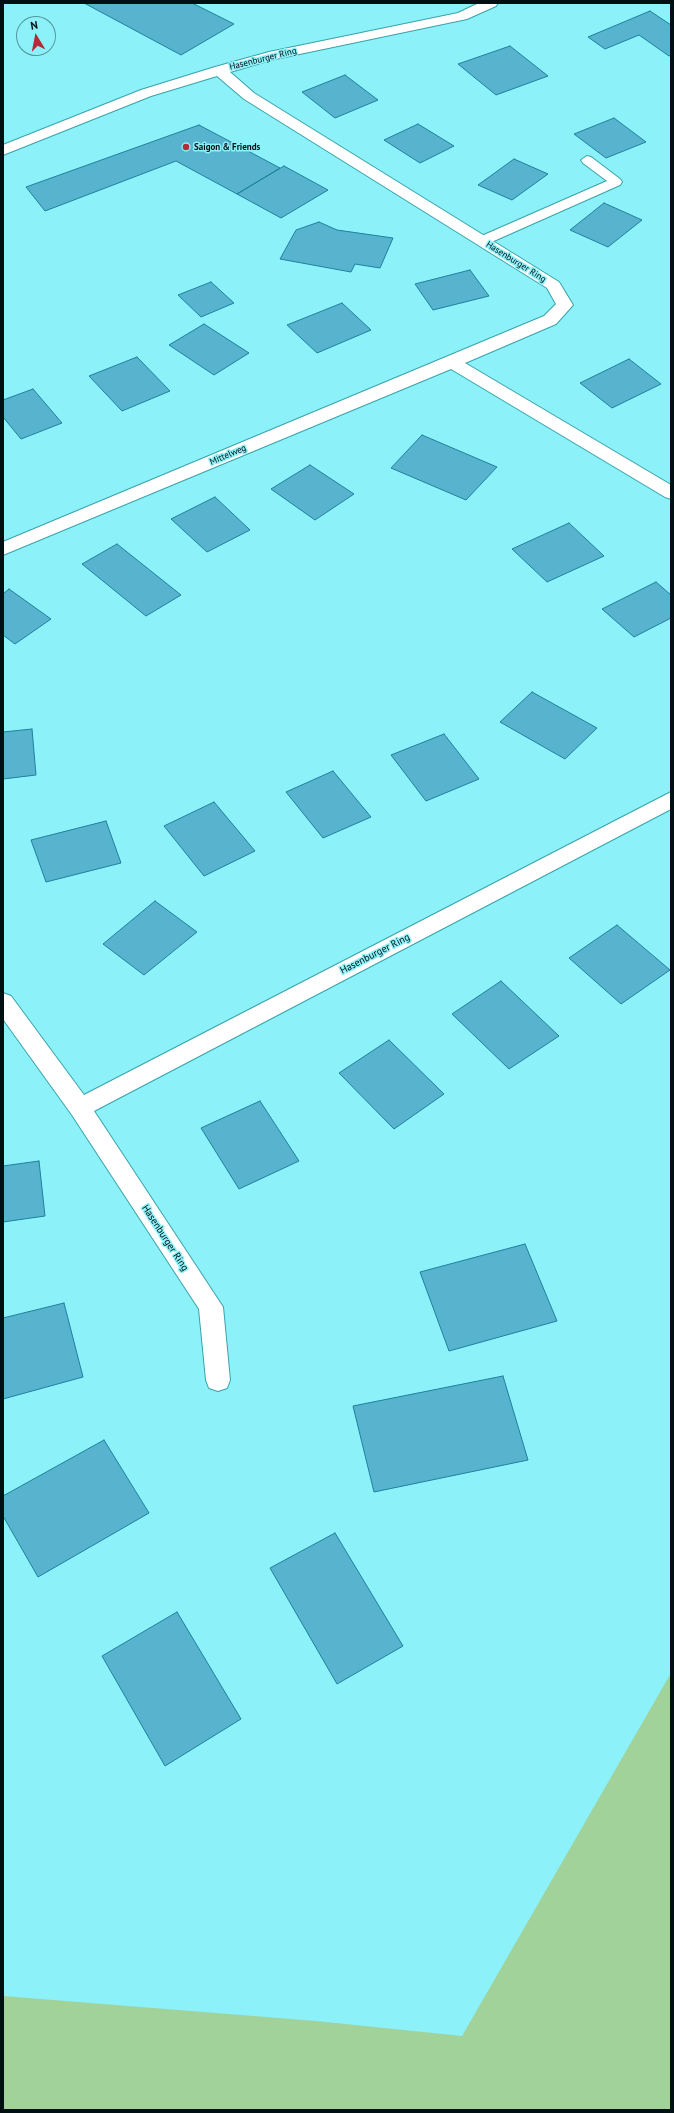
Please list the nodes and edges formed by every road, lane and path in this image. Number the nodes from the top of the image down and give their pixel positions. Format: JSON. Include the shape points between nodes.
{"nodes":[{"id":1,"x":491,"y":3,"type":"edge"},
{"id":2,"x":220,"y":70,"type":"junction"},
{"id":3,"x":3,"y":150,"type":"edge"},
{"id":4,"x":587,"y":160,"type":"dead end"},
{"id":5,"x":482,"y":241,"type":"junction"},
{"id":6,"x":452,"y":362,"type":"junction"},
{"id":7,"x":671,"y":493,"type":"edge"},
{"id":8,"x":3,"y":549,"type":"edge"},
{"id":9,"x":671,"y":800,"type":"edge"},
{"id":10,"x":3,"y":1002,"type":"edge"},
{"id":11,"x":80,"y":1108,"type":"junction"},
{"id":12,"x":218,"y":1380,"type":"dead end"}],
"edges":[{"from":1,"to":2,"type":"street","name":"Hasenburger Ring","via":[[462,16],[268,56]]},
{"from":2,"to":3,"type":"street","name":"Hasenburger Ring","via":[[146,93]]},
{"from":2,"to":5,"type":"street","name":"Hasenburger Ring","via":[[249,96]]},
{"from":4,"to":5,"type":"lane","via":[[616,182]]},
{"from":5,"to":6,"type":"street","name":"Hasenburger Ring","via":[[553,285],[565,305],[550,320]]},
{"from":6,"to":7,"type":"street"},
{"from":6,"to":8,"type":"street","name":"Mittelweg"},
{"from":9,"to":11,"type":"street","name":"Hasenburger Ring"},
{"from":10,"to":11,"type":"street","name":"Hasenburger Ring"},
{"from":11,"to":12,"type":"street","name":"Hasenburger Ring","via":[[211,1307]]}]}
